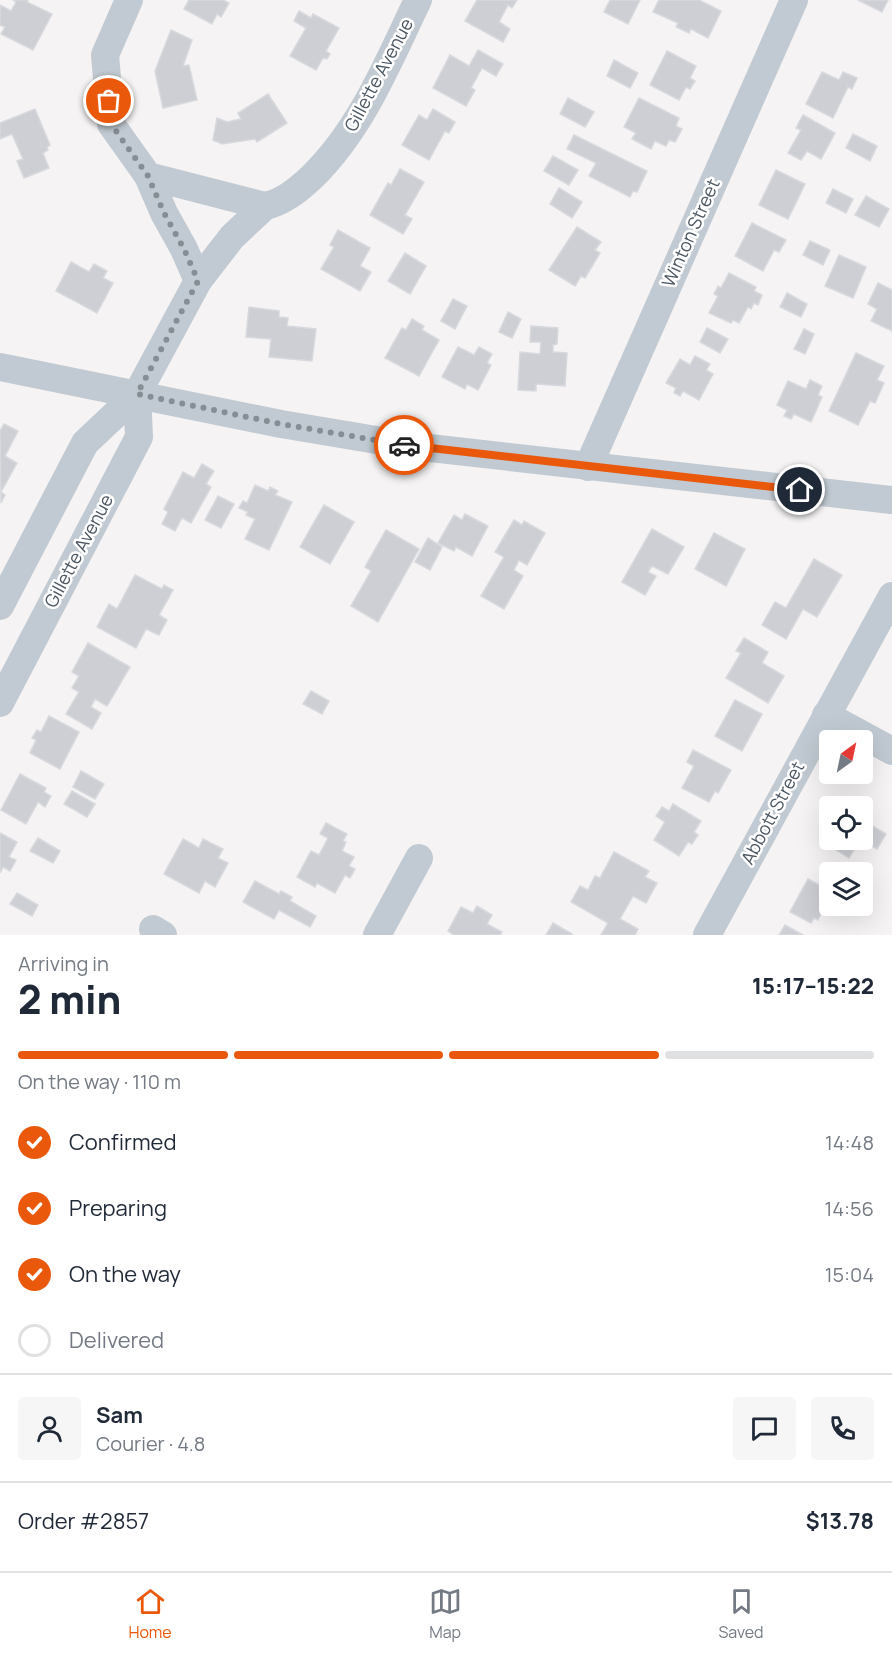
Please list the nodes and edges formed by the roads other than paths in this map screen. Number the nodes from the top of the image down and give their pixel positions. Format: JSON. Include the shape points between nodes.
{"nodes":[{"id":1,"x":129,"y":0,"type":"edge"},
{"id":2,"x":418,"y":0,"type":"edge"},
{"id":3,"x":794,"y":0,"type":"edge"},
{"id":4,"x":148,"y":176,"type":"junction"},
{"id":5,"x":266,"y":206,"type":"junction"},
{"id":6,"x":198,"y":281,"type":"junction"},
{"id":7,"x":0,"y":367,"type":"edge"},
{"id":8,"x":137,"y":394,"type":"junction"},
{"id":9,"x":588,"y":466,"type":"junction"},
{"id":10,"x":892,"y":500,"type":"edge"},
{"id":11,"x":892,"y":596,"type":"edge"},
{"id":12,"x":0,"y":606,"type":"edge"},
{"id":13,"x":0,"y":703,"type":"edge"},
{"id":14,"x":826,"y":715,"type":"junction"},
{"id":15,"x":892,"y":751,"type":"edge"},
{"id":16,"x":420,"y":858,"type":"dead end"},
{"id":17,"x":377,"y":935,"type":"edge"},
{"id":18,"x":707,"y":935,"type":"edge"}],
"edges":[{"from":1,"to":4,"type":"street","via":[[105,55],[111,124]]},
{"from":2,"to":5,"type":"street","name":"Gillette Avenue","via":[[364,110],[337,149],[290,195]]},
{"from":3,"to":9,"type":"street","name":"Winton Street"},
{"from":4,"to":5,"type":"street"},
{"from":4,"to":6,"type":"street"},
{"from":5,"to":6,"type":"street","name":"Gillette Avenue","via":[[232,237]]},
{"from":6,"to":8,"type":"street","name":"Gillette Avenue"},
{"from":7,"to":8,"type":"street"},
{"from":8,"to":9,"type":"street","via":[[368,440]]},
{"from":8,"to":12,"type":"street","name":"Gillette Avenue","via":[[85,443]]},
{"from":8,"to":13,"type":"street","name":"Gillette Avenue","via":[[139,437]]},
{"from":9,"to":10,"type":"street"},
{"from":11,"to":14,"type":"street","name":"Abbott Street"},
{"from":14,"to":15,"type":"street"},
{"from":14,"to":18,"type":"street","name":"Abbott Street"},
{"from":16,"to":17,"type":"street"}]}
